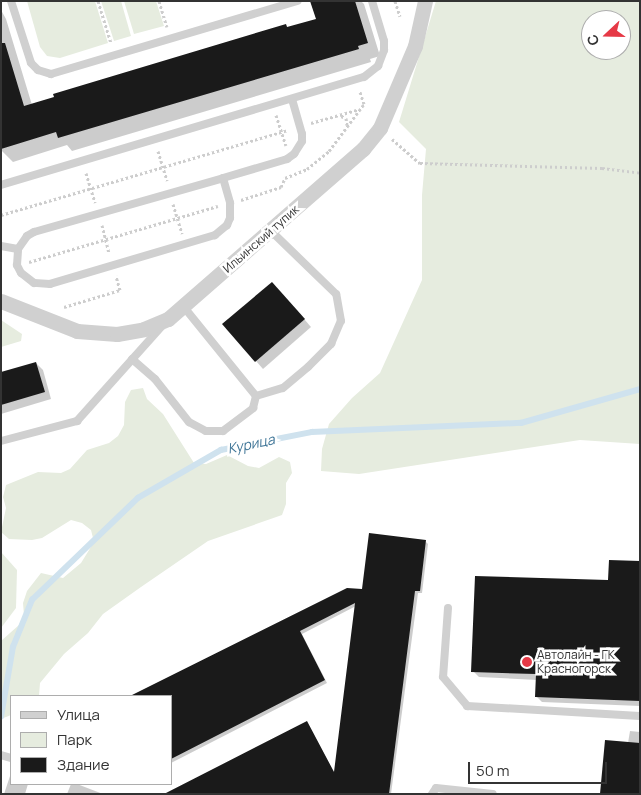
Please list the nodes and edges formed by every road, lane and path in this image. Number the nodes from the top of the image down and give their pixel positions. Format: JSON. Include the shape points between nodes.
{"nodes":[{"id":1,"x":11,"y":1,"type":"edge"},
{"id":2,"x":98,"y":1,"type":"edge"},
{"id":3,"x":159,"y":1,"type":"edge"},
{"id":4,"x":297,"y":1,"type":"edge"},
{"id":5,"x":372,"y":1,"type":"edge"},
{"id":6,"x":395,"y":1,"type":"edge"},
{"id":7,"x":425,"y":1,"type":"edge"},
{"id":8,"x":400,"y":16,"type":"dead end"},
{"id":9,"x":170,"y":39,"type":"junction"},
{"id":10,"x":115,"y":56,"type":"junction"},
{"id":11,"x":292,"y":99,"type":"junction"},
{"id":12,"x":273,"y":104,"type":"junction"},
{"id":13,"x":360,"y":109,"type":"dead end"},
{"id":14,"x":335,"y":116,"type":"junction"},
{"id":15,"x":301,"y":126,"type":"junction"},
{"id":16,"x":380,"y":128,"type":"junction"},
{"id":17,"x":344,"y":130,"type":"dead end"},
{"id":18,"x":282,"y":132,"type":"junction"},
{"id":19,"x":290,"y":157,"type":"junction"},
{"id":20,"x":82,"y":161,"type":"junction"},
{"id":21,"x":640,"y":173,"type":"edge"},
{"id":22,"x":223,"y":178,"type":"junction"},
{"id":23,"x":1,"y":185,"type":"edge"},
{"id":24,"x":91,"y":188,"type":"junction"},
{"id":25,"x":98,"y":214,"type":"junction"},
{"id":26,"x":1,"y":215,"type":"edge"},
{"id":27,"x":271,"y":231,"type":"junction"},
{"id":28,"x":1,"y":246,"type":"edge"},
{"id":29,"x":18,"y":249,"type":"junction"},
{"id":30,"x":113,"y":265,"type":"junction"},
{"id":31,"x":1,"y":300,"type":"edge"},
{"id":32,"x":184,"y":307,"type":"junction"},
{"id":33,"x":64,"y":308,"type":"dead end"},
{"id":34,"x":168,"y":319,"type":"junction"},
{"id":35,"x":132,"y":359,"type":"junction"},
{"id":36,"x":256,"y":396,"type":"junction"},
{"id":37,"x":1,"y":441,"type":"edge"},
{"id":38,"x":448,"y":608,"type":"dead end"},
{"id":39,"x":640,"y":716,"type":"edge"},
{"id":40,"x":432,"y":794,"type":"edge"},
{"id":41,"x":493,"y":794,"type":"edge"}],
"edges":[{"from":1,"to":10,"type":"lane","via":[[31,63],[38,70],[57,73]]},
{"from":2,"to":10,"type":"path"},
{"from":3,"to":9,"type":"path"},
{"from":4,"to":9,"type":"lane"},
{"from":5,"to":11,"type":"lane","via":[[384,41],[378,66],[364,77]]},
{"from":6,"to":8,"type":"path"},
{"from":7,"to":16,"type":"street","name":"Ильинский тупик","via":[[415,46]]},
{"from":9,"to":10,"type":"lane"},
{"from":11,"to":12,"type":"lane"},
{"from":11,"to":15,"type":"lane"},
{"from":12,"to":18,"type":"path"},
{"from":12,"to":20,"type":"lane"},
{"from":13,"to":14,"type":"path"},
{"from":14,"to":15,"type":"path"},
{"from":14,"to":17,"type":"path","via":[[346,118],[348,122]]},
{"from":15,"to":18,"type":"path"},
{"from":15,"to":19,"type":"lane","via":[[302,141]]},
{"from":16,"to":21,"type":"path","via":[[420,163],[602,168]]},
{"from":16,"to":27,"type":"street","name":"Ильинский тупик","via":[[363,149]]},
{"from":18,"to":19,"type":"path"},
{"from":18,"to":24,"type":"path"},
{"from":19,"to":22,"type":"lane"},
{"from":20,"to":23,"type":"lane"},
{"from":20,"to":24,"type":"path"},
{"from":22,"to":25,"type":"lane"},
{"from":22,"to":30,"type":"lane","via":[[231,210],[222,231]]},
{"from":24,"to":25,"type":"path"},
{"from":24,"to":26,"type":"path"},
{"from":25,"to":29,"type":"lane","via":[[34,232]]},
{"from":25,"to":30,"type":"path"},
{"from":27,"to":32,"type":"street","name":"Ильинский тупик"},
{"from":27,"to":36,"type":"lane","via":[[336,294],[341,321],[331,344],[308,367],[283,388]]},
{"from":28,"to":29,"type":"lane"},
{"from":29,"to":30,"type":"lane","via":[[16,257],[21,273],[34,283],[42,284]]},
{"from":30,"to":33,"type":"path","via":[[120,290]]},
{"from":31,"to":34,"type":"street","name":"Ильинский тупик","via":[[77,331],[117,334],[144,329]]},
{"from":32,"to":34,"type":"street","name":"Ильинский тупик"},
{"from":32,"to":36,"type":"lane"},
{"from":34,"to":35,"type":"lane"},
{"from":35,"to":36,"type":"lane","via":[[155,379],[189,422],[206,431],[223,431],[253,408]]},
{"from":35,"to":37,"type":"lane","via":[[77,421]]},
{"from":38,"to":39,"type":"lane","via":[[443,678],[467,706]]},
{"from":40,"to":41,"type":"lane","via":[[436,788]]}]}
